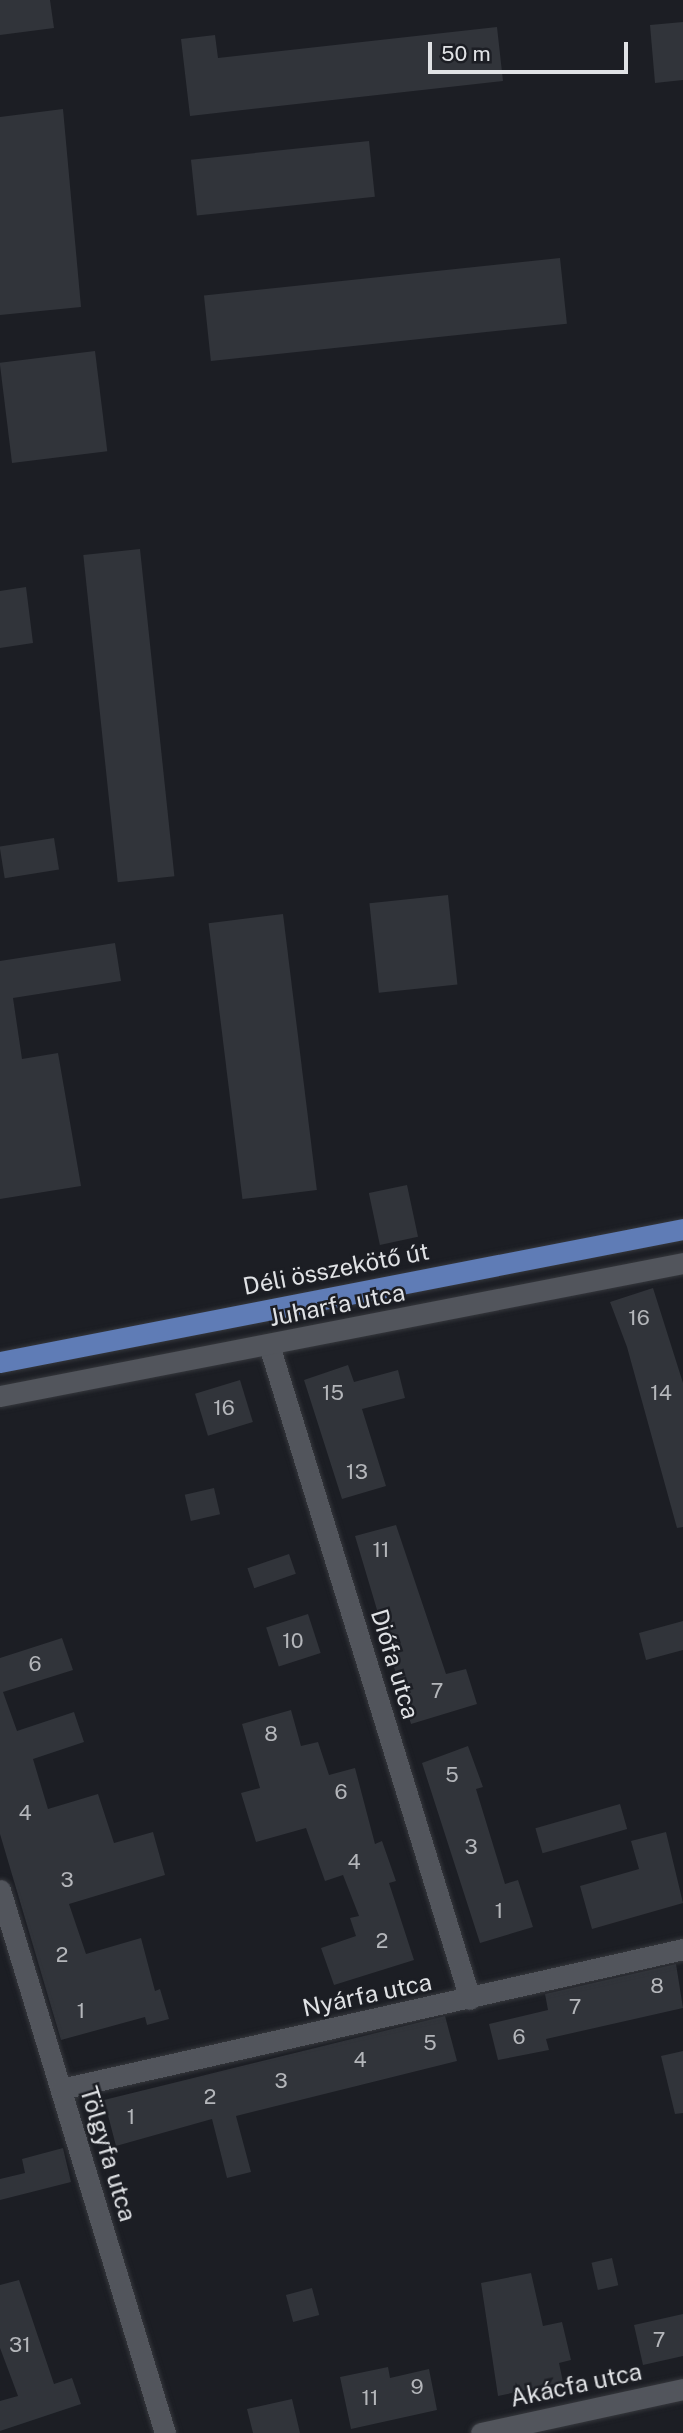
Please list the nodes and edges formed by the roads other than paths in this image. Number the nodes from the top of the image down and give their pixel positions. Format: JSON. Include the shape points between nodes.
{"nodes":[{"id":1,"x":683,"y":1229,"type":"edge"},
{"id":2,"x":683,"y":1263,"type":"edge"},
{"id":3,"x":270,"y":1345,"type":"junction"},
{"id":4,"x":0,"y":1362,"type":"edge"},
{"id":5,"x":0,"y":1396,"type":"edge"},
{"id":6,"x":0,"y":1889,"type":"edge"},
{"id":7,"x":683,"y":1949,"type":"edge"},
{"id":8,"x":470,"y":1999,"type":"junction"},
{"id":9,"x":61,"y":2089,"type":"junction"},
{"id":10,"x":683,"y":2389,"type":"edge"},
{"id":11,"x":165,"y":2433,"type":"edge"},
{"id":12,"x":481,"y":2433,"type":"edge"}],
"edges":[{"from":1,"to":4,"type":"main road","name":"Déli összekötő út"},
{"from":2,"to":3,"type":"street","name":"Juharfa utca"},
{"from":3,"to":5,"type":"street","name":"Juharfa utca"},
{"from":3,"to":8,"type":"street","name":"Diófa utca"},
{"from":6,"to":9,"type":"street","name":"Tölgyfa utca"},
{"from":7,"to":8,"type":"street","name":"Nyárfa utca"},
{"from":8,"to":9,"type":"street","name":"Nyárfa utca"},
{"from":9,"to":11,"type":"street","name":"Tölgyfa utca"},
{"from":10,"to":12,"type":"street","name":"Akácfa utca"}]}
